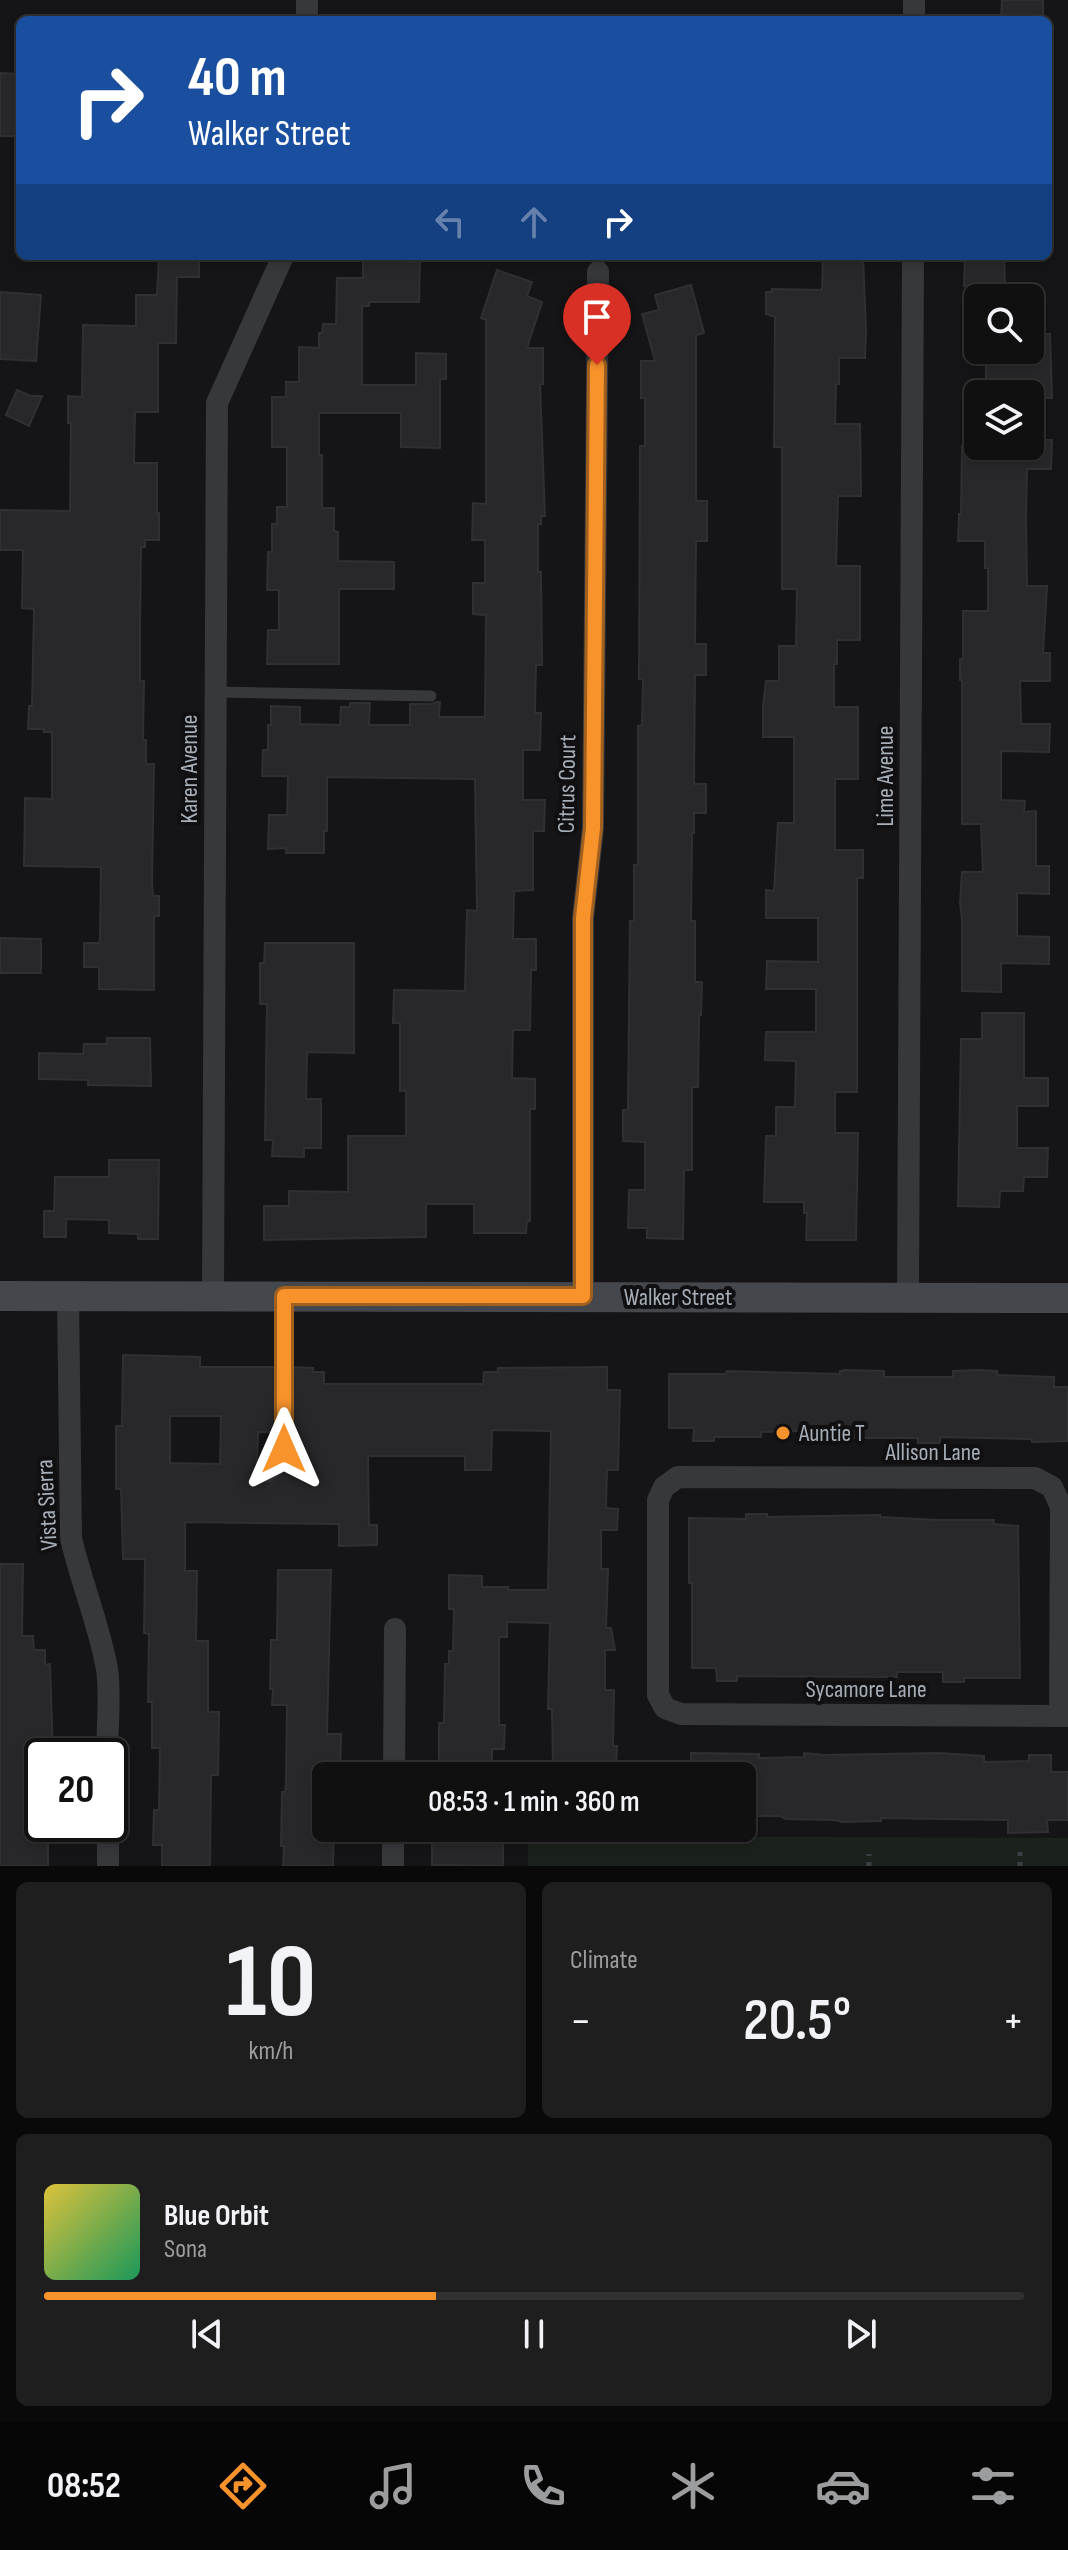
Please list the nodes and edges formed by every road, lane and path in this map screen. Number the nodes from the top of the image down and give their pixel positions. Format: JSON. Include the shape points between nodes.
{"nodes":[{"id":1,"x":281,"y":260,"type":"edge"},
{"id":2,"x":913,"y":260,"type":"edge"},
{"id":3,"x":598,"y":272,"type":"dead end"},
{"id":4,"x":216,"y":692,"type":"junction"},
{"id":5,"x":431,"y":696,"type":"dead end"},
{"id":6,"x":68,"y":1295,"type":"junction"},
{"id":7,"x":213,"y":1295,"type":"junction"},
{"id":8,"x":0,"y":1296,"type":"edge"},
{"id":9,"x":284,"y":1296,"type":"junction"},
{"id":10,"x":583,"y":1296,"type":"junction"},
{"id":11,"x":908,"y":1297,"type":"junction"},
{"id":12,"x":1068,"y":1298,"type":"edge"},
{"id":13,"x":268,"y":1478,"type":"dead end"},
{"id":14,"x":395,"y":1629,"type":"dead end"},
{"id":15,"x":665,"y":1708,"type":"joint"},
{"id":16,"x":1064,"y":1716,"type":"edge"},
{"id":17,"x":107,"y":1738,"type":"edge"},
{"id":18,"x":394,"y":1762,"type":"edge"},
{"id":19,"x":108,"y":1842,"type":"edge"},
{"id":20,"x":393,"y":1842,"type":"edge"},
{"id":21,"x":1020,"y":1850,"type":"dead end"},
{"id":22,"x":869,"y":1854,"type":"dead end"},
{"id":23,"x":108,"y":1866,"type":"edge"},
{"id":24,"x":393,"y":1866,"type":"edge"},
{"id":25,"x":869,"y":1866,"type":"edge"},
{"id":26,"x":1020,"y":1866,"type":"edge"}],
"edges":[{"from":1,"to":4,"type":"street","name":"Karen Avenue","via":[[217,403]]},
{"from":2,"to":11,"type":"street","name":"Lime Avenue"},
{"from":3,"to":10,"type":"street","name":"Citrus Court","via":[[593,828],[583,918]]},
{"from":4,"to":5,"type":"lane"},
{"from":4,"to":7,"type":"street","name":"Karen Avenue"},
{"from":6,"to":7,"type":"main road","name":"Walker Street"},
{"from":6,"to":8,"type":"main road","name":"Walker Street"},
{"from":6,"to":17,"type":"street","name":"Vista Sierra","via":[[71,1538],[107,1673]]},
{"from":7,"to":9,"type":"main road","name":"Walker Street"},
{"from":9,"to":10,"type":"main road","name":"Walker Street"},
{"from":9,"to":13,"type":"lane","via":[[284,1449],[279,1470]]},
{"from":10,"to":11,"type":"main road","name":"Walker Street"},
{"from":11,"to":12,"type":"main road","name":"Walker Street"},
{"from":14,"to":18,"type":"street"},
{"from":15,"to":16,"type":"street","name":"Sycamore Lane","via":[[681,1714]]},
{"from":15,"to":16,"type":"street","name":"Allison Lane","via":[[658,1695],[658,1500],[664,1487],[678,1477],[1035,1478],[1052,1487],[1061,1507]]},
{"from":19,"to":23,"type":"street"},
{"from":20,"to":24,"type":"street"},
{"from":21,"to":26,"type":"path"},
{"from":22,"to":25,"type":"path"}]}
